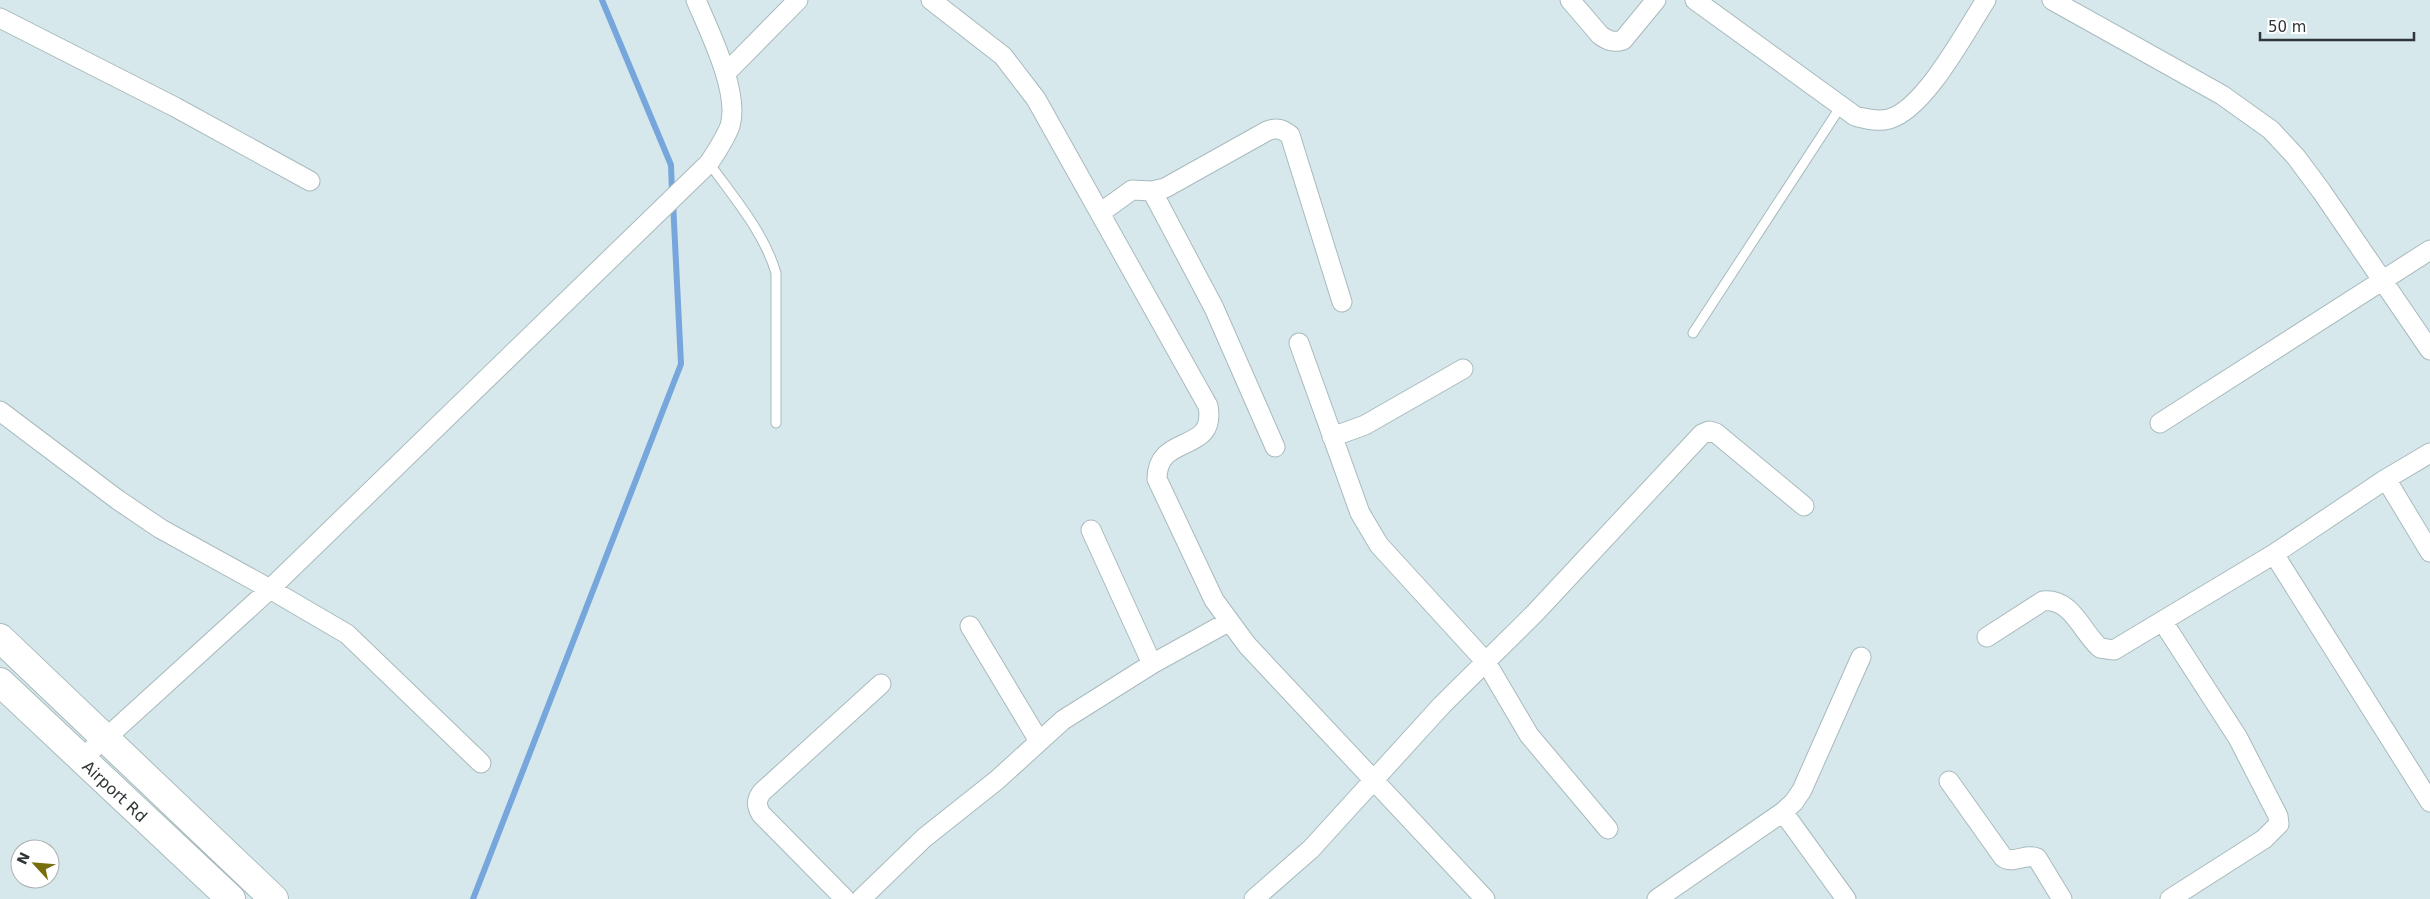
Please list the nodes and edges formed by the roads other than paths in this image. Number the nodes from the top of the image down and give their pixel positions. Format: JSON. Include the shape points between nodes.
{"nodes":[{"id":1,"x":696,"y":0,"type":"edge"},
{"id":2,"x":798,"y":0,"type":"edge"},
{"id":3,"x":931,"y":0,"type":"edge"},
{"id":4,"x":1570,"y":0,"type":"edge"},
{"id":5,"x":1656,"y":0,"type":"edge"},
{"id":6,"x":1695,"y":0,"type":"edge"},
{"id":7,"x":1986,"y":0,"type":"edge"},
{"id":8,"x":2052,"y":0,"type":"edge"},
{"id":9,"x":0,"y":18,"type":"edge"},
{"id":10,"x":726,"y":73,"type":"junction"},
{"id":11,"x":1841,"y":106,"type":"junction"},
{"id":12,"x":709,"y":163,"type":"junction"},
{"id":13,"x":310,"y":181,"type":"dead end"},
{"id":14,"x":1152,"y":191,"type":"junction"},
{"id":15,"x":1100,"y":213,"type":"junction"},
{"id":16,"x":2430,"y":250,"type":"edge"},
{"id":17,"x":2382,"y":279,"type":"junction"},
{"id":18,"x":1342,"y":302,"type":"dead end"},
{"id":19,"x":1693,"y":333,"type":"dead end"},
{"id":20,"x":1299,"y":343,"type":"dead end"},
{"id":21,"x":2430,"y":350,"type":"edge"},
{"id":22,"x":1463,"y":369,"type":"dead end"},
{"id":23,"x":0,"y":411,"type":"edge"},
{"id":24,"x":776,"y":423,"type":"dead end"},
{"id":25,"x":2160,"y":423,"type":"dead end"},
{"id":26,"x":1332,"y":436,"type":"junction"},
{"id":27,"x":1274,"y":447,"type":"dead end"},
{"id":28,"x":2430,"y":453,"type":"edge"},
{"id":29,"x":2386,"y":479,"type":"junction"},
{"id":30,"x":1804,"y":506,"type":"dead end"},
{"id":31,"x":1091,"y":530,"type":"dead end"},
{"id":32,"x":2430,"y":552,"type":"edge"},
{"id":33,"x":2274,"y":554,"type":"junction"},
{"id":34,"x":270,"y":589,"type":"junction"},
{"id":35,"x":1228,"y":622,"type":"junction"},
{"id":36,"x":2163,"y":622,"type":"junction"},
{"id":37,"x":970,"y":626,"type":"dead end"},
{"id":38,"x":1987,"y":637,"type":"dead end"},
{"id":39,"x":0,"y":638,"type":"edge"},
{"id":40,"x":1861,"y":657,"type":"dead end"},
{"id":41,"x":1486,"y":662,"type":"junction"},
{"id":42,"x":1152,"y":664,"type":"junction"},
{"id":43,"x":0,"y":682,"type":"edge"},
{"id":44,"x":881,"y":684,"type":"dead end"},
{"id":45,"x":105,"y":739,"type":"junction"},
{"id":46,"x":1039,"y":741,"type":"junction"},
{"id":47,"x":80,"y":759,"type":"junction"},
{"id":48,"x":481,"y":763,"type":"dead end"},
{"id":49,"x":1375,"y":780,"type":"junction"},
{"id":50,"x":1949,"y":781,"type":"dead end"},
{"id":51,"x":2430,"y":802,"type":"edge"},
{"id":52,"x":1783,"y":812,"type":"junction"},
{"id":53,"x":1608,"y":829,"type":"dead end"},
{"id":54,"x":231,"y":899,"type":"edge"},
{"id":55,"x":274,"y":899,"type":"edge"},
{"id":56,"x":845,"y":899,"type":"edge"},
{"id":57,"x":862,"y":899,"type":"edge"},
{"id":58,"x":1254,"y":899,"type":"edge"},
{"id":59,"x":1486,"y":899,"type":"edge"},
{"id":60,"x":1657,"y":899,"type":"edge"},
{"id":61,"x":1846,"y":899,"type":"edge"},
{"id":62,"x":2062,"y":899,"type":"edge"},
{"id":63,"x":2170,"y":899,"type":"edge"}],
"edges":[{"from":1,"to":10,"type":"street"},
{"from":2,"to":10,"type":"street"},
{"from":3,"to":15,"type":"street","via":[[1003,56],[1021,77]]},
{"from":4,"to":5,"type":"street","via":[[1600,35],[1615,42],[1623,40]]},
{"from":6,"to":11,"type":"street"},
{"from":7,"to":11,"type":"street","via":[[1919,101],[1903,114],[1888,120],[1871,120],[1855,116]]},
{"from":8,"to":17,"type":"street","via":[[2222,95],[2271,130],[2296,157]]},
{"from":9,"to":13,"type":"street","via":[[175,107]]},
{"from":10,"to":12,"type":"street","via":[[730,124],[720,148]]},
{"from":11,"to":19,"type":"lane"},
{"from":12,"to":24,"type":"lane","via":[[761,237],[776,273]]},
{"from":12,"to":34,"type":"street"},
{"from":14,"to":15,"type":"street","via":[[1132,190]]},
{"from":14,"to":18,"type":"street","via":[[1165,188],[1274,128],[1284,130],[1290,135]]},
{"from":14,"to":27,"type":"street","via":[[1214,308]]},
{"from":15,"to":35,"type":"street","via":[[1208,406],[1208,429],[1164,454],[1159,462],[1157,479],[1214,600]]},
{"from":16,"to":17,"type":"street"},
{"from":17,"to":21,"type":"street"},
{"from":17,"to":25,"type":"street"},
{"from":20,"to":26,"type":"street"},
{"from":22,"to":26,"type":"street","via":[[1365,425]]},
{"from":23,"to":34,"type":"street","via":[[161,529]]},
{"from":26,"to":41,"type":"street","via":[[1368,529]]},
{"from":28,"to":29,"type":"street"},
{"from":29,"to":32,"type":"street"},
{"from":29,"to":33,"type":"street"},
{"from":30,"to":41,"type":"street","via":[[1716,433],[1702,434],[1536,613]]},
{"from":31,"to":42,"type":"street"},
{"from":33,"to":36,"type":"street"},
{"from":33,"to":51,"type":"street"},
{"from":34,"to":45,"type":"street"},
{"from":34,"to":48,"type":"street","via":[[347,634]]},
{"from":35,"to":42,"type":"street"},
{"from":35,"to":49,"type":"street"},
{"from":36,"to":38,"type":"street","via":[[2107,651],[2095,644],[2066,607],[2051,600],[2042,601]]},
{"from":36,"to":63,"type":"street","via":[[2238,738],[2278,816],[2279,824],[2264,839]]},
{"from":37,"to":46,"type":"street"},
{"from":39,"to":45,"type":"main road"},
{"from":40,"to":52,"type":"street","via":[[1802,790]]},
{"from":41,"to":49,"type":"street","via":[[1442,705]]},
{"from":41,"to":53,"type":"street","via":[[1529,735]]},
{"from":42,"to":46,"type":"street","via":[[1076,710]]},
{"from":43,"to":47,"type":"main road","name":"Airport Rd"},
{"from":44,"to":56,"type":"street","via":[[757,799],[761,814]]},
{"from":45,"to":47,"type":"street"},
{"from":45,"to":55,"type":"main road"},
{"from":46,"to":57,"type":"street","via":[[997,780],[924,838]]},
{"from":47,"to":54,"type":"main road","name":"Airport Rd"},
{"from":49,"to":58,"type":"street","via":[[1311,849]]},
{"from":49,"to":59,"type":"street"},
{"from":50,"to":62,"type":"street","via":[[2002,857],[2012,861],[2029,856],[2037,858]]},
{"from":52,"to":60,"type":"street"},
{"from":52,"to":61,"type":"street"}]}
